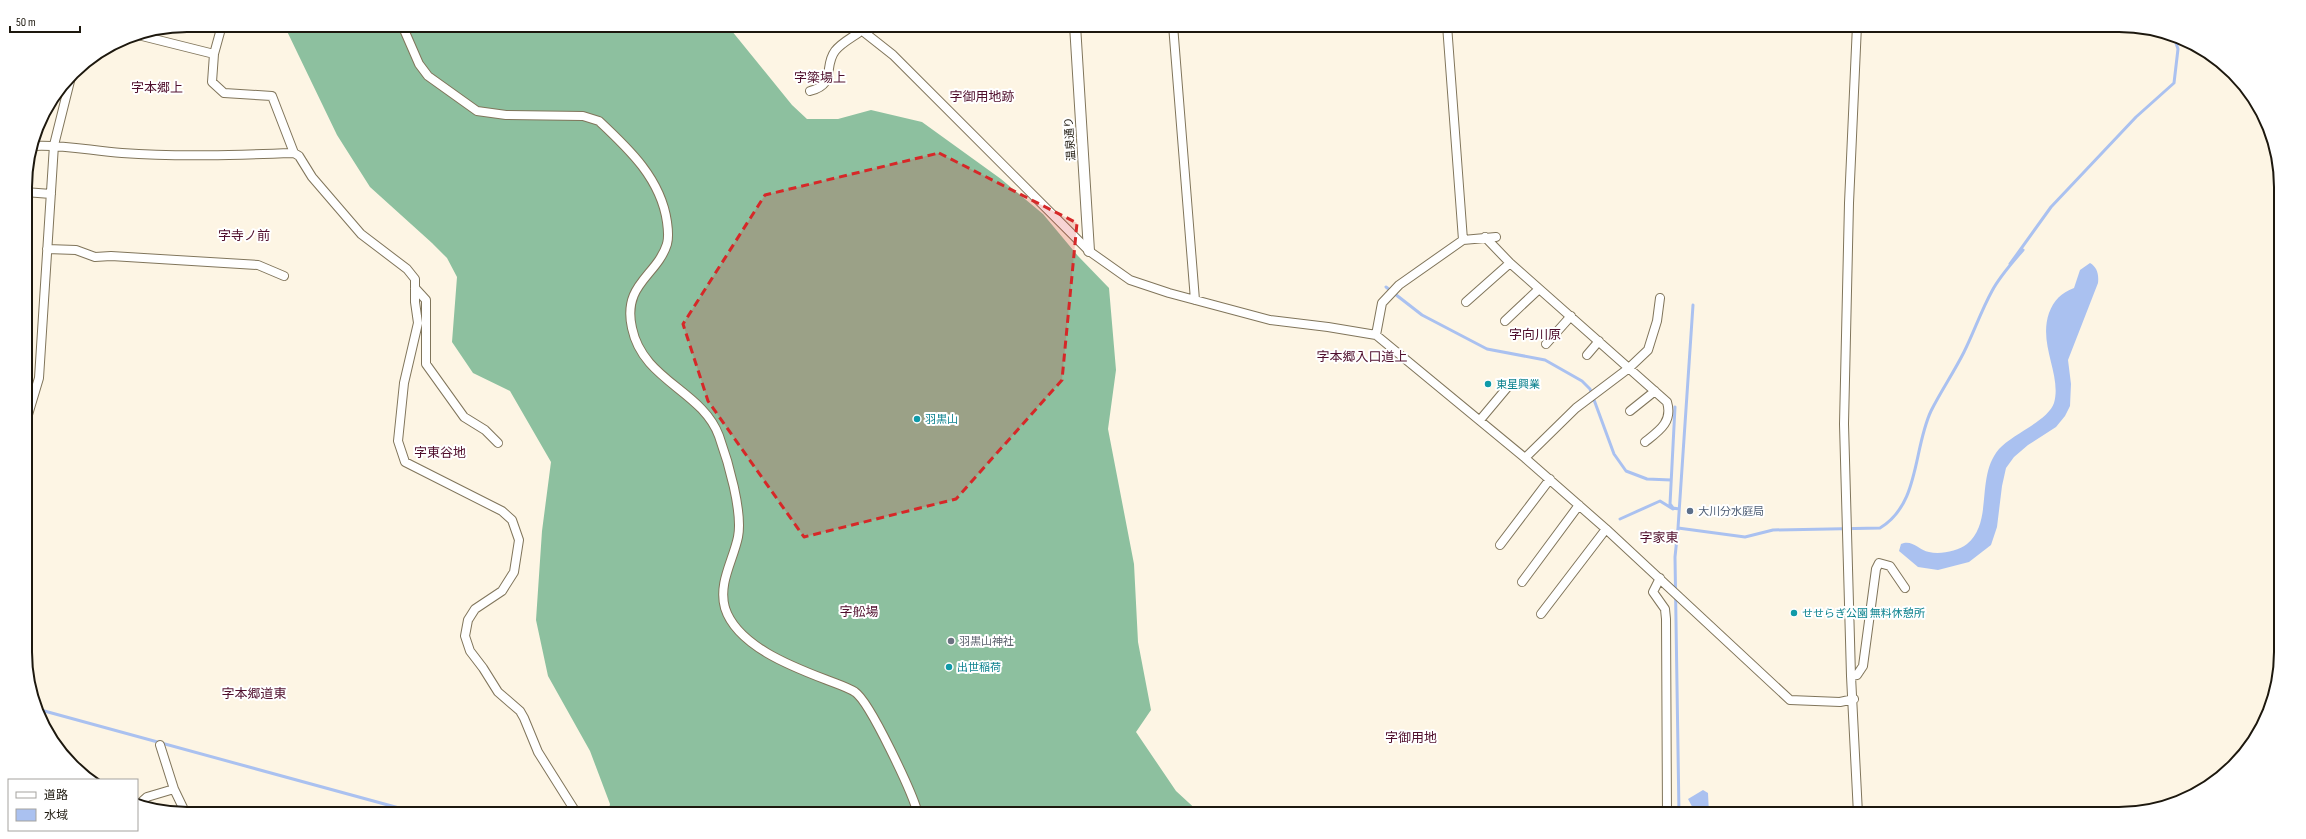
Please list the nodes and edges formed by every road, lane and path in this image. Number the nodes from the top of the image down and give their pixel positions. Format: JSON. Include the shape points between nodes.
{"nodes":[{"id":1,"x":220,"y":32,"type":"edge"},
{"id":2,"x":405,"y":32,"type":"edge"},
{"id":3,"x":854,"y":32,"type":"edge"},
{"id":4,"x":863,"y":32,"type":"edge"},
{"id":5,"x":1075,"y":32,"type":"edge"},
{"id":6,"x":1174,"y":32,"type":"edge"},
{"id":7,"x":1448,"y":32,"type":"edge"},
{"id":8,"x":1857,"y":32,"type":"edge"},
{"id":9,"x":147,"y":37,"type":"edge"},
{"id":10,"x":214,"y":54,"type":"junction"},
{"id":11,"x":68,"y":87,"type":"edge"},
{"id":12,"x":810,"y":91,"type":"dead end"},
{"id":13,"x":54,"y":145,"type":"junction"},
{"id":14,"x":37,"y":146,"type":"edge"},
{"id":15,"x":294,"y":153,"type":"junction"},
{"id":16,"x":32,"y":192,"type":"edge"},
{"id":17,"x":51,"y":194,"type":"junction"},
{"id":18,"x":1485,"y":237,"type":"junction"},
{"id":19,"x":1496,"y":237,"type":"dead end"},
{"id":20,"x":1463,"y":240,"type":"junction"},
{"id":21,"x":47,"y":249,"type":"junction"},
{"id":22,"x":1090,"y":251,"type":"junction"},
{"id":23,"x":1510,"y":263,"type":"junction"},
{"id":24,"x":284,"y":276,"type":"dead end"},
{"id":25,"x":415,"y":288,"type":"junction"},
{"id":26,"x":1539,"y":289,"type":"junction"},
{"id":27,"x":1660,"y":298,"type":"dead end"},
{"id":28,"x":1195,"y":300,"type":"junction"},
{"id":29,"x":1466,"y":302,"type":"dead end"},
{"id":30,"x":1571,"y":316,"type":"junction"},
{"id":31,"x":1505,"y":321,"type":"dead end"},
{"id":32,"x":1376,"y":335,"type":"junction"},
{"id":33,"x":1599,"y":341,"type":"junction"},
{"id":34,"x":1546,"y":344,"type":"dead end"},
{"id":35,"x":1587,"y":354,"type":"dead end"},
{"id":36,"x":1629,"y":368,"type":"junction"},
{"id":37,"x":1511,"y":383,"type":"dead end"},
{"id":38,"x":1655,"y":391,"type":"junction"},
{"id":39,"x":32,"y":401,"type":"edge"},
{"id":40,"x":1630,"y":411,"type":"dead end"},
{"id":41,"x":1480,"y":420,"type":"junction"},
{"id":42,"x":1645,"y":442,"type":"dead end"},
{"id":43,"x":498,"y":443,"type":"dead end"},
{"id":44,"x":1525,"y":458,"type":"junction"},
{"id":45,"x":1550,"y":480,"type":"junction"},
{"id":46,"x":1579,"y":505,"type":"junction"},
{"id":47,"x":1606,"y":529,"type":"junction"},
{"id":48,"x":1500,"y":545,"type":"dead end"},
{"id":49,"x":1663,"y":581,"type":"junction"},
{"id":50,"x":1522,"y":582,"type":"dead end"},
{"id":51,"x":1905,"y":588,"type":"dead end"},
{"id":52,"x":1541,"y":614,"type":"dead end"},
{"id":53,"x":1852,"y":676,"type":"junction"},
{"id":54,"x":1854,"y":699,"type":"junction"},
{"id":55,"x":160,"y":745,"type":"dead end"},
{"id":56,"x":174,"y":789,"type":"junction"},
{"id":57,"x":143,"y":801,"type":"edge"},
{"id":58,"x":183,"y":807,"type":"edge"},
{"id":59,"x":573,"y":807,"type":"edge"},
{"id":60,"x":915,"y":807,"type":"edge"},
{"id":61,"x":1667,"y":807,"type":"edge"},
{"id":62,"x":1858,"y":807,"type":"edge"}],
"edges":[{"from":1,"to":10,"type":"street"},
{"from":2,"to":60,"type":"street","via":[[419,64],[428,76],[477,111],[500,115],[590,117],[599,121],[621,141],[658,188],[666,213],[667,244],[636,290],[630,312],[631,326],[635,341],[649,365],[708,416],[719,435],[733,481],[738,520],[738,536],[722,595],[728,616],[740,633],[755,645],[850,690],[862,699],[876,722]]},
{"from":3,"to":12,"type":"street","via":[[832,56],[826,82],[818,89]]},
{"from":4,"to":22,"type":"street","via":[[893,55]]},
{"from":5,"to":22,"type":"street","name":"温泉通り"},
{"from":6,"to":28,"type":"street"},
{"from":7,"to":20,"type":"street"},
{"from":8,"to":53,"type":"street","via":[[1849,203],[1844,424]]},
{"from":9,"to":10,"type":"street"},
{"from":10,"to":15,"type":"street","via":[[211,73],[216,88],[224,93],[272,96]]},
{"from":11,"to":13,"type":"street"},
{"from":13,"to":14,"type":"street"},
{"from":13,"to":15,"type":"street","via":[[123,154]]},
{"from":13,"to":17,"type":"street"},
{"from":15,"to":25,"type":"street","via":[[300,156],[312,177],[361,234],[407,269],[415,279]]},
{"from":16,"to":17,"type":"street"},
{"from":17,"to":21,"type":"street"},
{"from":18,"to":19,"type":"street"},
{"from":18,"to":20,"type":"street"},
{"from":18,"to":23,"type":"street"},
{"from":20,"to":32,"type":"street","via":[[1399,285],[1382,303]]},
{"from":21,"to":24,"type":"street","via":[[76,250],[96,257],[258,265]]},
{"from":21,"to":39,"type":"street","via":[[39,378]]},
{"from":22,"to":28,"type":"street","via":[[1130,280]]},
{"from":23,"to":26,"type":"street"},
{"from":23,"to":29,"type":"street"},
{"from":25,"to":43,"type":"street","via":[[426,300],[426,364],[464,417],[485,430]]},
{"from":25,"to":59,"type":"street","via":[[418,323],[404,383],[398,441],[404,462],[502,511],[516,528],[519,540],[514,572],[502,591],[475,609],[468,620],[465,636],[470,651],[498,692],[520,711],[538,752]]},
{"from":26,"to":30,"type":"street"},
{"from":26,"to":31,"type":"street"},
{"from":27,"to":36,"type":"street","via":[[1657,321],[1648,350]]},
{"from":28,"to":32,"type":"street","via":[[1270,320]]},
{"from":30,"to":33,"type":"street"},
{"from":30,"to":34,"type":"street"},
{"from":32,"to":41,"type":"street"},
{"from":33,"to":35,"type":"street"},
{"from":33,"to":36,"type":"street"},
{"from":36,"to":38,"type":"street"},
{"from":36,"to":44,"type":"street","via":[[1576,408]]},
{"from":37,"to":41,"type":"street"},
{"from":38,"to":40,"type":"street"},
{"from":38,"to":42,"type":"street","via":[[1667,402],[1670,410],[1665,426]]},
{"from":41,"to":44,"type":"street"},
{"from":44,"to":45,"type":"street"},
{"from":45,"to":46,"type":"street"},
{"from":45,"to":48,"type":"street"},
{"from":46,"to":47,"type":"street"},
{"from":46,"to":50,"type":"street"},
{"from":47,"to":49,"type":"street"},
{"from":47,"to":52,"type":"street"},
{"from":49,"to":54,"type":"street","via":[[1790,700],[1840,702]]},
{"from":49,"to":61,"type":"street","via":[[1653,592],[1665,609],[1666,619]]},
{"from":51,"to":53,"type":"street","via":[[1890,566],[1879,563],[1876,569],[1864,666],[1857,675]]},
{"from":53,"to":54,"type":"street"},
{"from":54,"to":62,"type":"street"},
{"from":55,"to":56,"type":"street"},
{"from":56,"to":57,"type":"street","via":[[147,797]]},
{"from":56,"to":58,"type":"street"}]}
